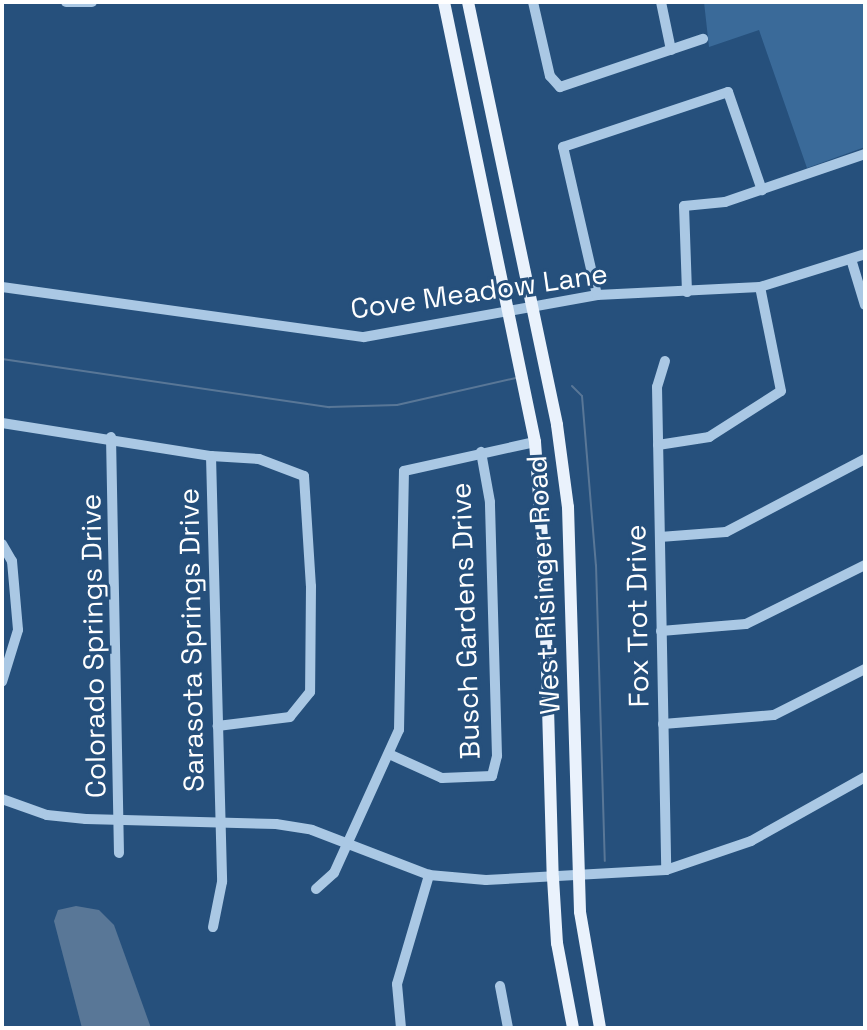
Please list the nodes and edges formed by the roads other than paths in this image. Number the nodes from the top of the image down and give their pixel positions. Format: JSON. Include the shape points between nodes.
{"nodes":[{"id":1,"x":66,"y":2,"type":"edge"},
{"id":2,"x":92,"y":2,"type":"edge"},
{"id":3,"x":444,"y":2,"type":"edge"},
{"id":4,"x":468,"y":2,"type":"edge"},
{"id":5,"x":533,"y":2,"type":"edge"},
{"id":6,"x":661,"y":2,"type":"edge"},
{"id":7,"x":703,"y":39,"type":"dead end"},
{"id":8,"x":671,"y":50,"type":"junction"},
{"id":9,"x":865,"y":154,"type":"edge"},
{"id":10,"x":762,"y":190,"type":"junction"},
{"id":11,"x":865,"y":254,"type":"edge"},
{"id":12,"x":851,"y":259,"type":"junction"},
{"id":13,"x":2,"y":287,"type":"edge"},
{"id":14,"x":760,"y":287,"type":"junction"},
{"id":15,"x":687,"y":292,"type":"junction"},
{"id":16,"x":597,"y":295,"type":"junction"},
{"id":17,"x":865,"y":305,"type":"edge"},
{"id":18,"x":533,"y":307,"type":"junction"},
{"id":19,"x":509,"y":311,"type":"junction"},
{"id":20,"x":665,"y":361,"type":"dead end"},
{"id":21,"x":2,"y":423,"type":"edge"},
{"id":22,"x":111,"y":437,"type":"junction"},
{"id":23,"x":535,"y":442,"type":"junction"},
{"id":24,"x":658,"y":445,"type":"junction"},
{"id":25,"x":481,"y":452,"type":"junction"},
{"id":26,"x":211,"y":456,"type":"junction"},
{"id":27,"x":865,"y":459,"type":"edge"},
{"id":28,"x":660,"y":537,"type":"junction"},
{"id":29,"x":2,"y":544,"type":"edge"},
{"id":30,"x":865,"y":565,"type":"edge"},
{"id":31,"x":661,"y":631,"type":"junction"},
{"id":32,"x":865,"y":669,"type":"edge"},
{"id":33,"x":2,"y":682,"type":"edge"},
{"id":34,"x":663,"y":724,"type":"junction"},
{"id":35,"x":218,"y":726,"type":"junction"},
{"id":36,"x":389,"y":754,"type":"junction"},
{"id":37,"x":865,"y":777,"type":"edge"},
{"id":38,"x":2,"y":799,"type":"edge"},
{"id":39,"x":121,"y":820,"type":"junction"},
{"id":40,"x":219,"y":823,"type":"junction"},
{"id":41,"x":346,"y":845,"type":"junction"},
{"id":42,"x":119,"y":853,"type":"dead end"},
{"id":43,"x":666,"y":870,"type":"junction"},
{"id":44,"x":429,"y":875,"type":"junction"},
{"id":45,"x":578,"y":876,"type":"junction"},
{"id":46,"x":553,"y":878,"type":"junction"},
{"id":47,"x":316,"y":889,"type":"dead end"},
{"id":48,"x":213,"y":927,"type":"dead end"},
{"id":49,"x":500,"y":986,"type":"dead end"},
{"id":50,"x":401,"y":1028,"type":"edge"},
{"id":51,"x":508,"y":1028,"type":"edge"},
{"id":52,"x":573,"y":1028,"type":"edge"},
{"id":53,"x":600,"y":1028,"type":"edge"}],
"edges":[{"from":1,"to":2,"type":"street"},
{"from":3,"to":19,"type":"main road","name":"West Risinger Road"},
{"from":4,"to":18,"type":"main road","name":"West Risinger Road"},
{"from":5,"to":8,"type":"street","via":[[550,76],[560,87]]},
{"from":6,"to":8,"type":"street"},
{"from":7,"to":8,"type":"street"},
{"from":9,"to":10,"type":"street"},
{"from":10,"to":15,"type":"street","via":[[725,202],[684,206]]},
{"from":10,"to":16,"type":"street","via":[[728,92],[563,147]]},
{"from":11,"to":12,"type":"street","name":"Cove Meadow Lane"},
{"from":12,"to":14,"type":"street","name":"Cove Meadow Lane"},
{"from":12,"to":17,"type":"street"},
{"from":13,"to":19,"type":"street","name":"Cove Meadow Lane","via":[[346,337]]},
{"from":14,"to":15,"type":"street","name":"Cove Meadow Lane"},
{"from":14,"to":24,"type":"street","via":[[781,391],[704,439]]},
{"from":15,"to":16,"type":"street","name":"Cove Meadow Lane"},
{"from":16,"to":18,"type":"street","name":"Cove Meadow Lane"},
{"from":18,"to":19,"type":"street","name":"Cove Meadow Lane"},
{"from":18,"to":45,"type":"main road","name":"West Risinger Road","via":[[568,507]]},
{"from":19,"to":23,"type":"main road","name":"West Risinger Road"},
{"from":20,"to":24,"type":"street","name":"Fox Trot Drive","via":[[657,387]]},
{"from":21,"to":22,"type":"street"},
{"from":22,"to":26,"type":"street"},
{"from":22,"to":39,"type":"street","name":"Colorado Springs Drive"},
{"from":23,"to":25,"type":"street"},
{"from":23,"to":46,"type":"main road","name":"West Risinger Road"},
{"from":24,"to":28,"type":"street","name":"Fox Trot Drive"},
{"from":25,"to":36,"type":"street","via":[[410,467],[402,477],[403,705]]},
{"from":25,"to":36,"type":"street","name":"Busch Gardens Drive","via":[[490,518],[497,756],[492,776],[442,778]]},
{"from":26,"to":35,"type":"street","name":"Sarasota Springs Drive"},
{"from":26,"to":35,"type":"street","via":[[259,459],[304,476],[311,586],[310,692],[302,707],[272,722]]},
{"from":27,"to":28,"type":"street","via":[[736,529],[706,537]]},
{"from":28,"to":31,"type":"street","name":"Fox Trot Drive"},
{"from":29,"to":33,"type":"street","via":[[12,561],[18,630]]},
{"from":30,"to":31,"type":"street","via":[[746,624]]},
{"from":31,"to":34,"type":"street","name":"Fox Trot Drive"},
{"from":32,"to":34,"type":"street","via":[[774,715]]},
{"from":34,"to":43,"type":"street","name":"Fox Trot Drive"},
{"from":35,"to":40,"type":"street","name":"Sarasota Springs Drive"},
{"from":36,"to":41,"type":"street"},
{"from":37,"to":43,"type":"street","via":[[751,841]]},
{"from":38,"to":39,"type":"street","via":[[47,815]]},
{"from":39,"to":40,"type":"street"},
{"from":39,"to":42,"type":"street","name":"Colorado Springs Drive"},
{"from":40,"to":41,"type":"street","via":[[312,830]]},
{"from":40,"to":48,"type":"street","name":"Sarasota Springs Drive","via":[[221,898]]},
{"from":41,"to":44,"type":"street"},
{"from":41,"to":47,"type":"street","via":[[334,873]]},
{"from":43,"to":45,"type":"street"},
{"from":44,"to":46,"type":"street","via":[[468,880]]},
{"from":44,"to":50,"type":"street","via":[[397,984]]},
{"from":45,"to":46,"type":"street"},
{"from":45,"to":53,"type":"main road","name":"West Risinger Road","via":[[585,957]]},
{"from":46,"to":52,"type":"main road","name":"West Risinger Road","via":[[557,943]]},
{"from":49,"to":51,"type":"street"}]}
